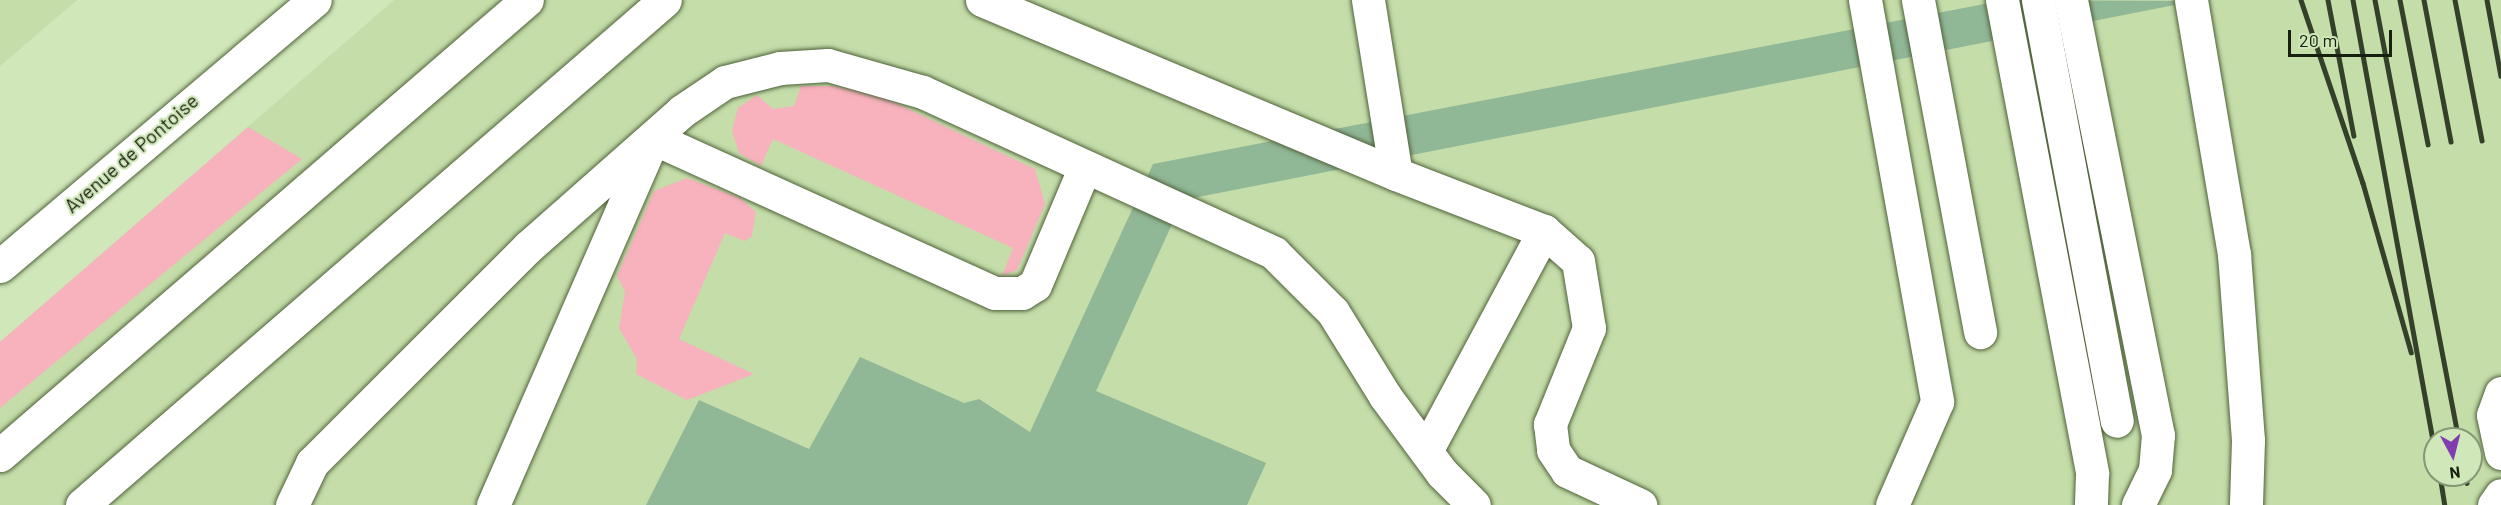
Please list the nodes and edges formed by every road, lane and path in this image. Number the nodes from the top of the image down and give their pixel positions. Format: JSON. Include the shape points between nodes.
{"nodes":[{"id":1,"x":302,"y":0,"type":"edge"},
{"id":2,"x":315,"y":0,"type":"edge"},
{"id":3,"x":527,"y":0,"type":"edge"},
{"id":4,"x":665,"y":0,"type":"edge"},
{"id":5,"x":982,"y":0,"type":"edge"},
{"id":6,"x":1368,"y":0,"type":"edge"},
{"id":7,"x":1865,"y":0,"type":"edge"},
{"id":8,"x":1918,"y":0,"type":"edge"},
{"id":9,"x":2002,"y":0,"type":"edge"},
{"id":10,"x":2038,"y":0,"type":"edge"},
{"id":11,"x":2071,"y":0,"type":"edge"},
{"id":12,"x":2191,"y":0,"type":"edge"},
{"id":13,"x":263,"y":40,"type":"junction"},
{"id":14,"x":652,"y":138,"type":"junction"},
{"id":15,"x":1084,"y":169,"type":"junction"},
{"id":16,"x":1396,"y":174,"type":"junction"},
{"id":17,"x":1544,"y":231,"type":"junction"},
{"id":18,"x":0,"y":266,"type":"edge"},
{"id":19,"x":2089,"y":272,"type":"junction"},
{"id":20,"x":2134,"y":315,"type":"junction"},
{"id":21,"x":1980,"y":332,"type":"dead end"},
{"id":22,"x":2501,"y":393,"type":"edge"},
{"id":23,"x":2117,"y":421,"type":"dead end"},
{"id":24,"x":1426,"y":451,"type":"junction"},
{"id":25,"x":2501,"y":453,"type":"edge"},
{"id":26,"x":0,"y":455,"type":"edge"},
{"id":27,"x":2501,"y":495,"type":"edge"},
{"id":28,"x":82,"y":505,"type":"edge"},
{"id":29,"x":292,"y":505,"type":"edge"},
{"id":30,"x":493,"y":505,"type":"edge"},
{"id":31,"x":1474,"y":505,"type":"edge"},
{"id":32,"x":1640,"y":505,"type":"edge"},
{"id":33,"x":1892,"y":505,"type":"edge"},
{"id":34,"x":2091,"y":505,"type":"edge"},
{"id":35,"x":2138,"y":505,"type":"edge"},
{"id":36,"x":2246,"y":505,"type":"edge"},
{"id":37,"x":2494,"y":505,"type":"edge"}],
"edges":[{"from":1,"to":13,"type":"main road","name":"Avenue de Pontoise"},
{"from":2,"to":13,"type":"main road","name":"Avenue de Pontoise"},
{"from":3,"to":26,"type":"main road"},
{"from":4,"to":28,"type":"main road"},
{"from":5,"to":16,"type":"main road"},
{"from":6,"to":16,"type":"main road"},
{"from":7,"to":33,"type":"main road","via":[[1937,402]]},
{"from":8,"to":21,"type":"main road"},
{"from":9,"to":34,"type":"main road","via":[[2092,474]]},
{"from":10,"to":19,"type":"main road"},
{"from":11,"to":20,"type":"main road"},
{"from":12,"to":36,"type":"main road","via":[[2234,254],[2248,440]]},
{"from":13,"to":18,"type":"main road","name":"Avenue de Pontoise"},
{"from":14,"to":15,"type":"main road","via":[[725,82],[780,68],[828,65],[923,92]]},
{"from":14,"to":15,"type":"main road","via":[[995,293],[1022,293],[1035,285]]},
{"from":14,"to":29,"type":"main road","via":[[528,248],[312,463]]},
{"from":14,"to":30,"type":"main road"},
{"from":15,"to":24,"type":"main road","via":[[1274,253],[1333,312]]},
{"from":16,"to":17,"type":"main road"},
{"from":17,"to":24,"type":"main road"},
{"from":17,"to":32,"type":"main road","via":[[1578,261],[1589,328],[1550,424],[1552,450],[1567,471]]},
{"from":19,"to":20,"type":"main road"},
{"from":19,"to":23,"type":"main road"},
{"from":20,"to":35,"type":"main road","via":[[2158,435],[2155,470]]},
{"from":22,"to":25,"type":"main road","via":[[2493,415]]},
{"from":24,"to":31,"type":"main road"},
{"from":27,"to":37,"type":"main road"}]}
